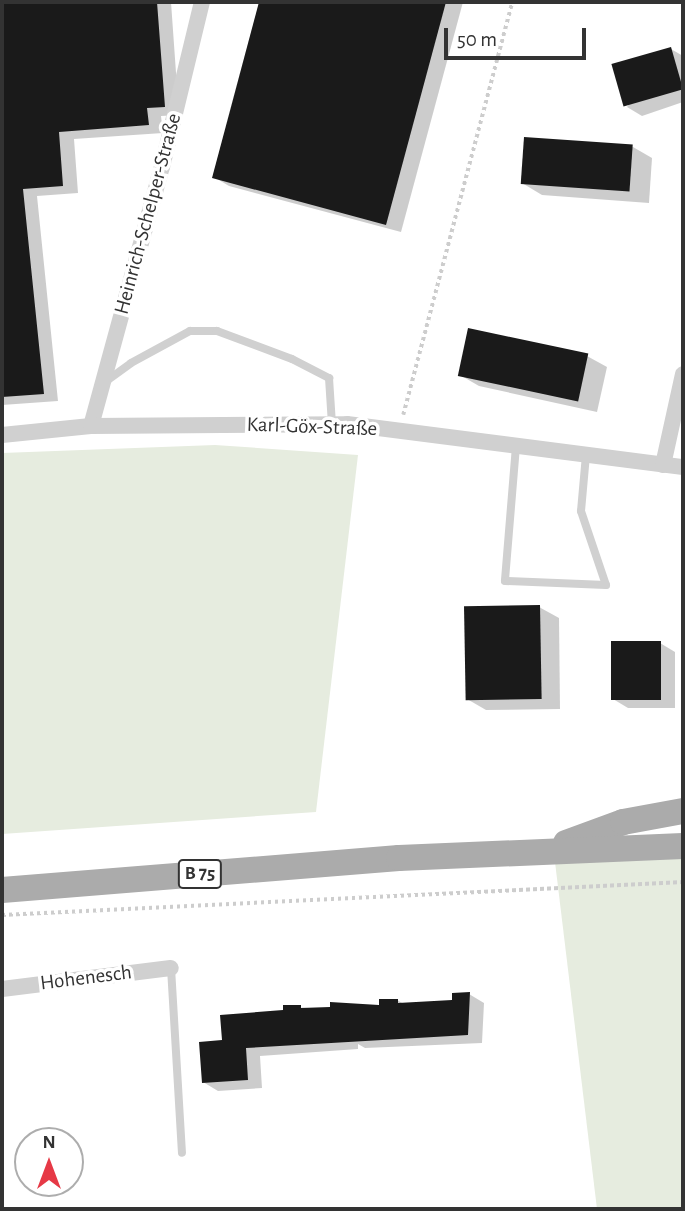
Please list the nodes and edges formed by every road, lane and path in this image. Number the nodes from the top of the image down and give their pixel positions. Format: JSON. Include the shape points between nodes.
{"nodes":[{"id":1,"x":202,"y":2,"type":"edge"},
{"id":2,"x":512,"y":2,"type":"edge"},
{"id":3,"x":683,"y":374,"type":"edge"},
{"id":4,"x":105,"y":382,"type":"junction"},
{"id":5,"x":332,"y":424,"type":"junction"},
{"id":6,"x":91,"y":426,"type":"junction"},
{"id":7,"x":399,"y":431,"type":"junction"},
{"id":8,"x":2,"y":435,"type":"edge"},
{"id":9,"x":516,"y":446,"type":"junction"},
{"id":10,"x":586,"y":455,"type":"junction"},
{"id":11,"x":663,"y":465,"type":"junction"},
{"id":12,"x":683,"y":467,"type":"edge"},
{"id":13,"x":683,"y":811,"type":"edge"},
{"id":14,"x":683,"y":846,"type":"edge"},
{"id":15,"x":548,"y":850,"type":"junction"},
{"id":16,"x":683,"y":882,"type":"edge"},
{"id":17,"x":2,"y":890,"type":"edge"},
{"id":18,"x":2,"y":915,"type":"edge"},
{"id":19,"x":171,"y":968,"type":"joint"},
{"id":20,"x":2,"y":989,"type":"edge"},
{"id":21,"x":182,"y":1153,"type":"dead end"}],
"edges":[{"from":1,"to":4,"type":"street","name":"Heinrich-Schelper-Straße"},
{"from":2,"to":7,"type":"path"},
{"from":3,"to":11,"type":"street"},
{"from":4,"to":5,"type":"lane","via":[[190,331],[217,331],[329,378]]},
{"from":4,"to":6,"type":"street","name":"Heinrich-Schelper-Straße"},
{"from":5,"to":6,"type":"street","name":"Karl-Göx-Straße"},
{"from":5,"to":7,"type":"street","name":"Karl-Göx-Straße"},
{"from":6,"to":8,"type":"street","name":"Karl-Göx-Straße"},
{"from":7,"to":9,"type":"street","name":"Karl-Göx-Straße"},
{"from":9,"to":10,"type":"street","name":"Karl-Göx-Straße"},
{"from":9,"to":10,"type":"lane","via":[[505,581],[606,585],[581,511]]},
{"from":10,"to":11,"type":"street","name":"Karl-Göx-Straße"},
{"from":11,"to":12,"type":"street","name":"Karl-Göx-Straße"},
{"from":13,"to":15,"type":"main road","via":[[623,822]]},
{"from":14,"to":15,"type":"main road","number":"B 75"},
{"from":15,"to":17,"type":"main road","number":"B 75"},
{"from":16,"to":18,"type":"path"},
{"from":19,"to":20,"type":"street","name":"Hohenesch"},
{"from":19,"to":21,"type":"lane"}]}
